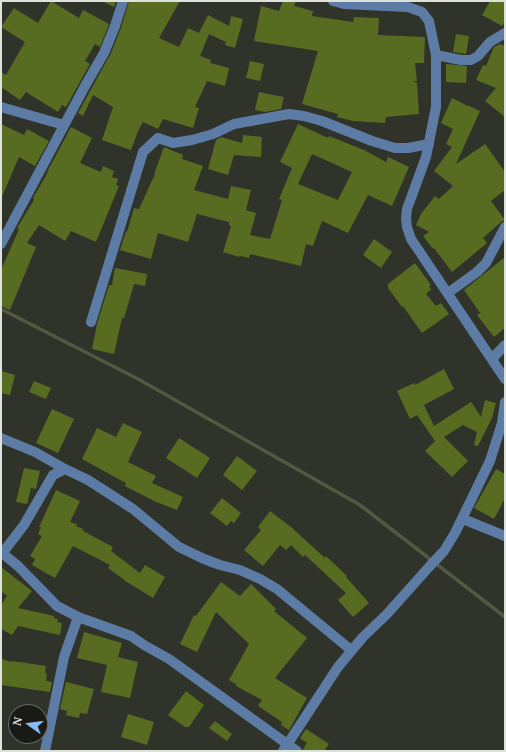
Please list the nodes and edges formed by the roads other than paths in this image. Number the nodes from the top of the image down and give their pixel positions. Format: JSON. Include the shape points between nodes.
{"nodes":[{"id":1,"x":122,"y":1,"type":"edge"},
{"id":2,"x":333,"y":1,"type":"edge"},
{"id":3,"x":370,"y":3,"type":"edge"},
{"id":4,"x":505,"y":33,"type":"edge"},
{"id":5,"x":436,"y":55,"type":"junction"},
{"id":6,"x":1,"y":107,"type":"edge"},
{"id":7,"x":64,"y":125,"type":"junction"},
{"id":8,"x":429,"y":144,"type":"junction"},
{"id":9,"x":505,"y":227,"type":"edge"},
{"id":10,"x":1,"y":244,"type":"edge"},
{"id":11,"x":448,"y":293,"type":"junction"},
{"id":12,"x":91,"y":322,"type":"dead end"},
{"id":13,"x":505,"y":345,"type":"edge"},
{"id":14,"x":492,"y":359,"type":"junction"},
{"id":15,"x":505,"y":378,"type":"edge"},
{"id":16,"x":505,"y":402,"type":"edge"},
{"id":17,"x":1,"y":438,"type":"edge"},
{"id":18,"x":65,"y":469,"type":"junction"},
{"id":19,"x":463,"y":519,"type":"junction"},
{"id":20,"x":505,"y":536,"type":"edge"},
{"id":21,"x":2,"y":554,"type":"edge"},
{"id":22,"x":78,"y":617,"type":"junction"},
{"id":23,"x":352,"y":650,"type":"junction"},
{"id":24,"x":285,"y":747,"type":"edge"},
{"id":25,"x":45,"y":751,"type":"edge"},
{"id":26,"x":297,"y":751,"type":"edge"}],
"edges":[{"from":1,"to":7,"type":"street","via":[[104,53]]},
{"from":2,"to":3,"type":"street","via":[[344,4]]},
{"from":3,"to":5,"type":"street","via":[[408,7],[422,12],[429,21]]},
{"from":4,"to":5,"type":"street","via":[[490,42],[472,60]]},
{"from":5,"to":8,"type":"street","via":[[436,107]]},
{"from":6,"to":7,"type":"street"},
{"from":7,"to":10,"type":"street"},
{"from":8,"to":11,"type":"street","via":[[406,218],[411,239]]},
{"from":8,"to":12,"type":"street","via":[[395,148],[322,121],[289,114],[234,124],[192,140],[173,143],[158,138],[143,152]]},
{"from":9,"to":11,"type":"street","via":[[486,263]]},
{"from":11,"to":14,"type":"street"},
{"from":13,"to":14,"type":"street"},
{"from":14,"to":15,"type":"street"},
{"from":16,"to":19,"type":"street","via":[[502,423],[490,461]]},
{"from":17,"to":18,"type":"street","via":[[35,452]]},
{"from":18,"to":21,"type":"street","via":[[53,475],[24,525]]},
{"from":18,"to":23,"type":"street","via":[[88,480],[133,509],[178,547],[214,563],[240,570],[277,590]]},
{"from":19,"to":20,"type":"street"},
{"from":19,"to":23,"type":"street","via":[[439,556]]},
{"from":21,"to":22,"type":"street","via":[[18,566],[57,606]]},
{"from":22,"to":24,"type":"street","via":[[131,636],[169,659]]},
{"from":22,"to":25,"type":"street","via":[[64,657]]},
{"from":23,"to":24,"type":"street"},
{"from":24,"to":26,"type":"street"}]}
